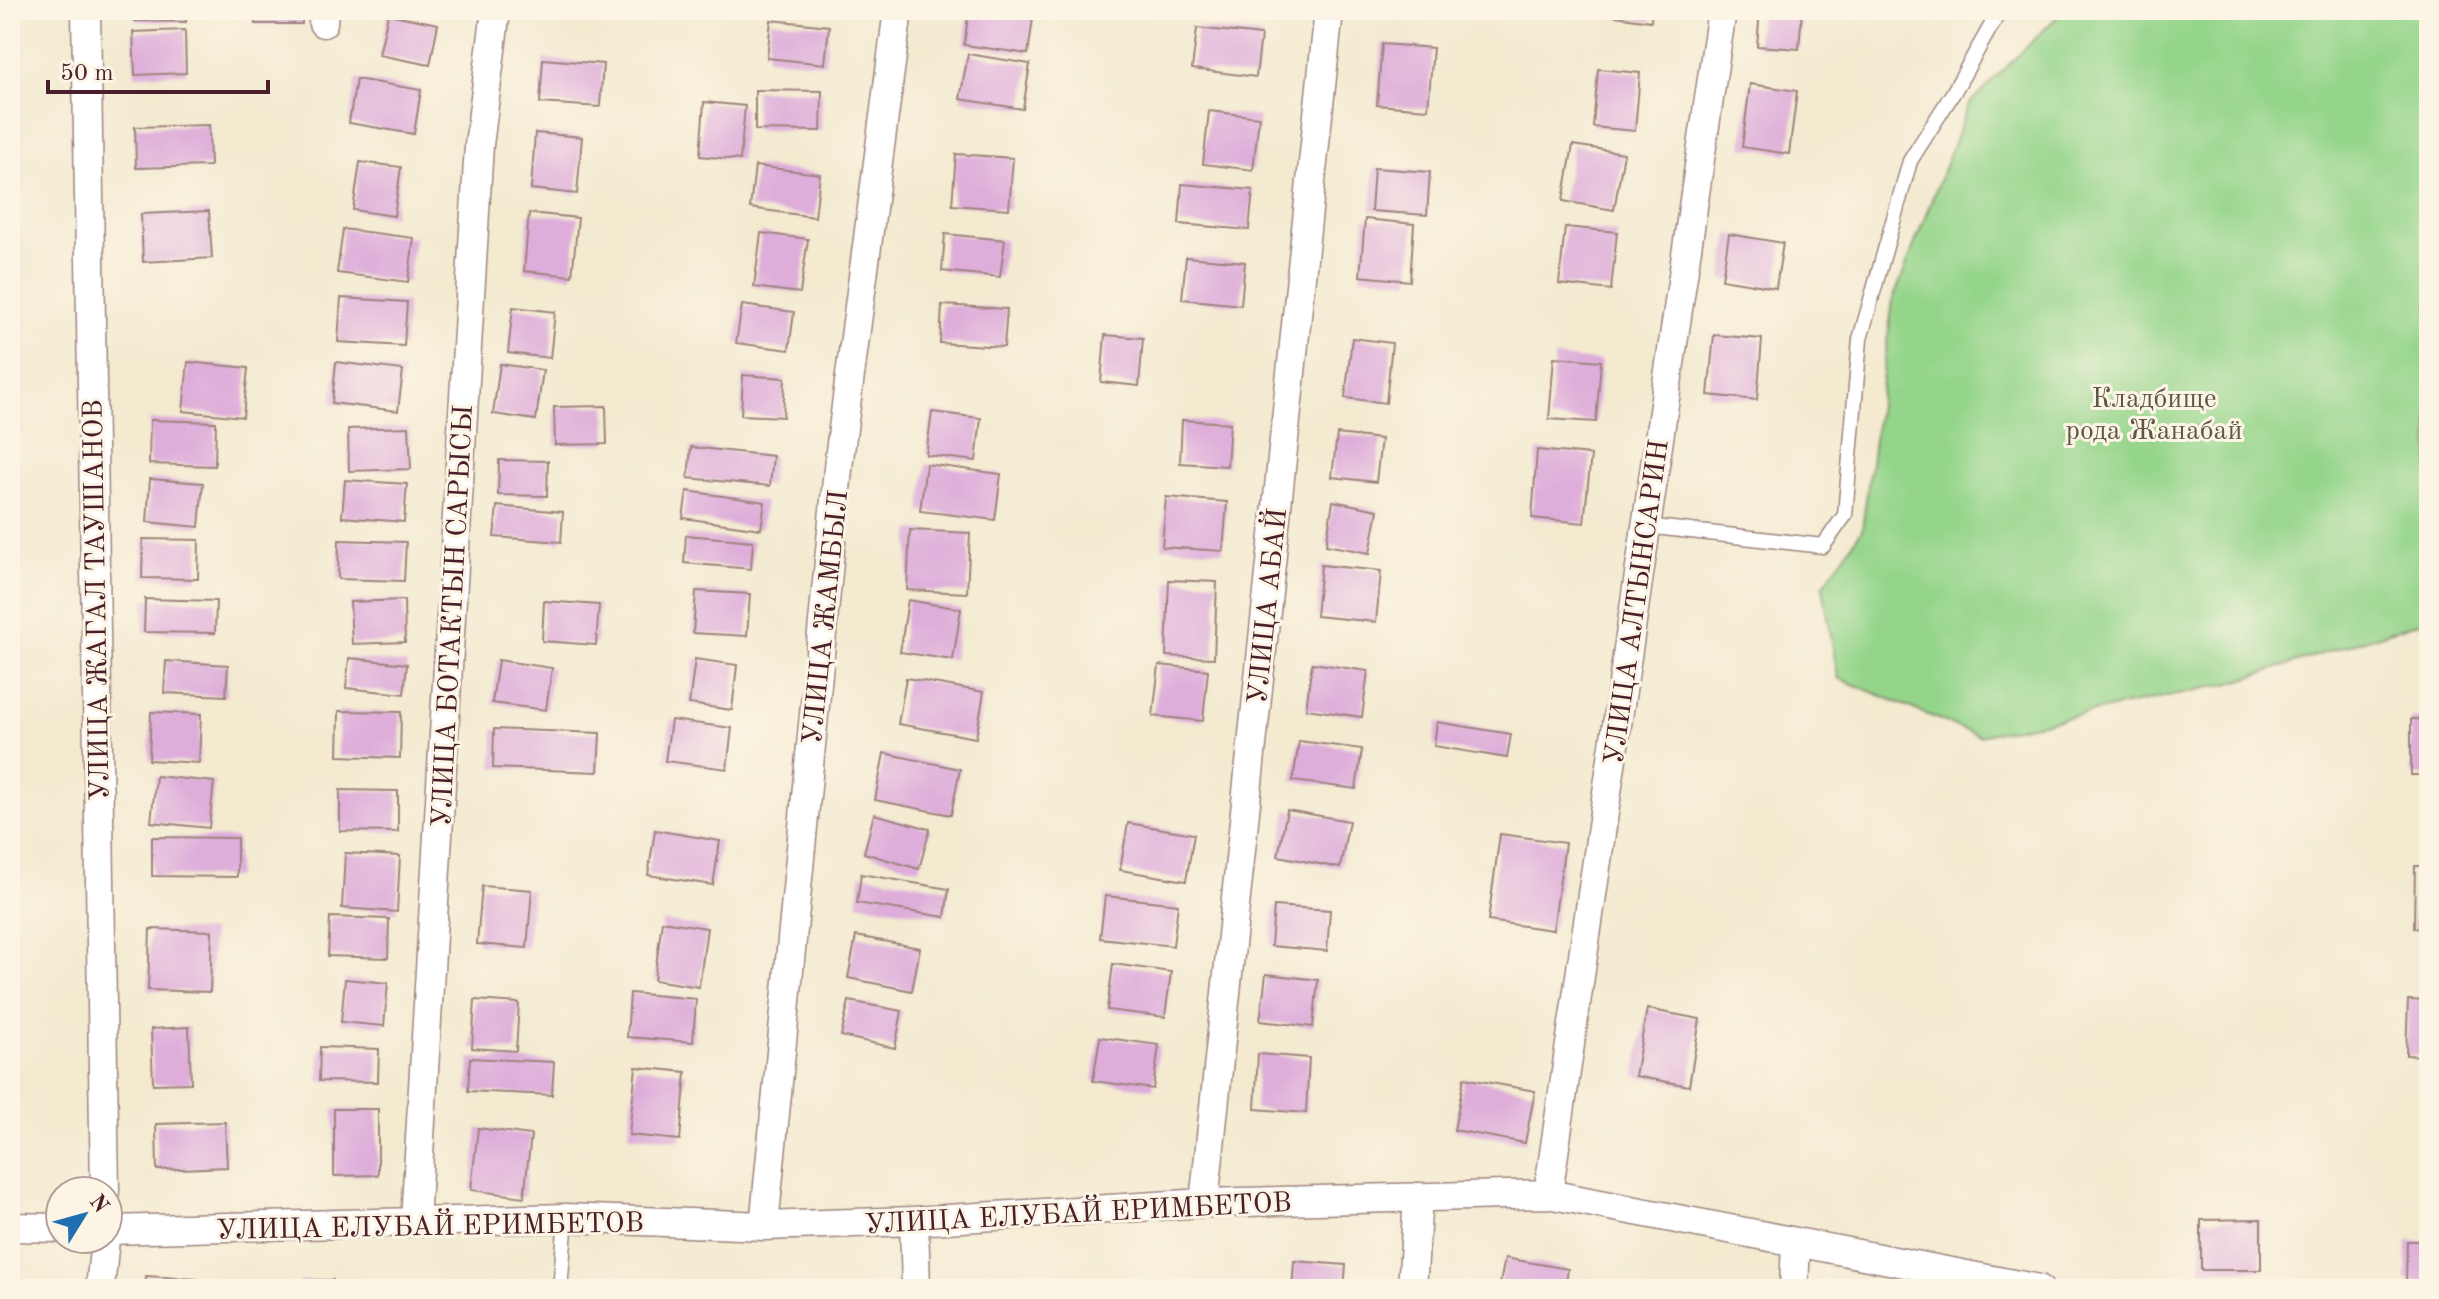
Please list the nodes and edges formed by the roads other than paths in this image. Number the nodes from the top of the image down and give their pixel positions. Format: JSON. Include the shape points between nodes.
{"nodes":[{"id":1,"x":86,"y":10,"type":"edge"},
{"id":2,"x":496,"y":10,"type":"edge"},
{"id":3,"x":898,"y":10,"type":"edge"},
{"id":4,"x":1329,"y":10,"type":"edge"},
{"id":5,"x":1722,"y":10,"type":"edge"},
{"id":6,"x":2000,"y":10,"type":"edge"},
{"id":7,"x":1646,"y":526,"type":"junction"},
{"id":8,"x":105,"y":1175,"type":"edge"},
{"id":9,"x":1548,"y":1194,"type":"junction"},
{"id":10,"x":1418,"y":1197,"type":"junction"},
{"id":11,"x":1204,"y":1203,"type":"junction"},
{"id":12,"x":566,"y":1218,"type":"junction"},
{"id":13,"x":914,"y":1221,"type":"junction"},
{"id":14,"x":415,"y":1222,"type":"junction"},
{"id":15,"x":764,"y":1226,"type":"junction"},
{"id":16,"x":10,"y":1227,"type":"edge"},
{"id":17,"x":44,"y":1228,"type":"edge"},
{"id":18,"x":124,"y":1230,"type":"edge"},
{"id":19,"x":1796,"y":1242,"type":"junction"},
{"id":20,"x":103,"y":1255,"type":"edge"},
{"id":21,"x":100,"y":1289,"type":"edge"},
{"id":22,"x":560,"y":1289,"type":"edge"},
{"id":23,"x":916,"y":1289,"type":"edge"},
{"id":24,"x":1412,"y":1289,"type":"edge"},
{"id":25,"x":1794,"y":1289,"type":"edge"},
{"id":26,"x":2039,"y":1289,"type":"edge"}],
"edges":[{"from":1,"to":8,"type":"street","name":"УЛИЦА ЖАГАЛ ТАУШАНОВ"},
{"from":2,"to":14,"type":"street","name":"УЛИЦА БОТАКТЫН САРЫСЫ","via":[[479,145]]},
{"from":3,"to":15,"type":"street","name":"УЛИЦА ЖАМБЫЛ","via":[[839,459]]},
{"from":4,"to":11,"type":"street","name":"УЛИЦА АБАЙ"},
{"from":5,"to":7,"type":"street","name":"УЛИЦА АЛТЫНСАРИН"},
{"from":6,"to":7,"type":"lane","via":[[1910,161],[1860,339],[1845,515],[1823,546]]},
{"from":7,"to":9,"type":"street","name":"УЛИЦА АЛТЫНСАРИН"},
{"from":9,"to":10,"type":"street","name":"УЛИЦА ЕЛУБАЙ ЕРИМБЕТОВ"},
{"from":9,"to":19,"type":"street","name":"УЛИЦА ЕЛУБАЙ ЕРИМБЕТОВ"},
{"from":10,"to":11,"type":"street","name":"УЛИЦА ЕЛУБАЙ ЕРИМБЕТОВ"},
{"from":10,"to":24,"type":"street"},
{"from":11,"to":13,"type":"street","name":"УЛИЦА ЕЛУБАЙ ЕРИМБЕТОВ"},
{"from":12,"to":14,"type":"street","name":"УЛИЦА ЕЛУБАЙ ЕРИМБЕТОВ"},
{"from":12,"to":15,"type":"street","name":"УЛИЦА ЕЛУБАЙ ЕРИМБЕТОВ"},
{"from":12,"to":22,"type":"lane"},
{"from":13,"to":15,"type":"street","name":"УЛИЦА ЕЛУБАЙ ЕРИМБЕТОВ"},
{"from":13,"to":23,"type":"street"},
{"from":14,"to":18,"type":"street","name":"УЛИЦА ЕЛУБАЙ ЕРИМБЕТОВ"},
{"from":16,"to":17,"type":"street"},
{"from":19,"to":25,"type":"street"},
{"from":19,"to":26,"type":"street","name":"УЛИЦА ЕЛУБАЙ ЕРИМБЕТОВ"},
{"from":20,"to":21,"type":"street"}]}
